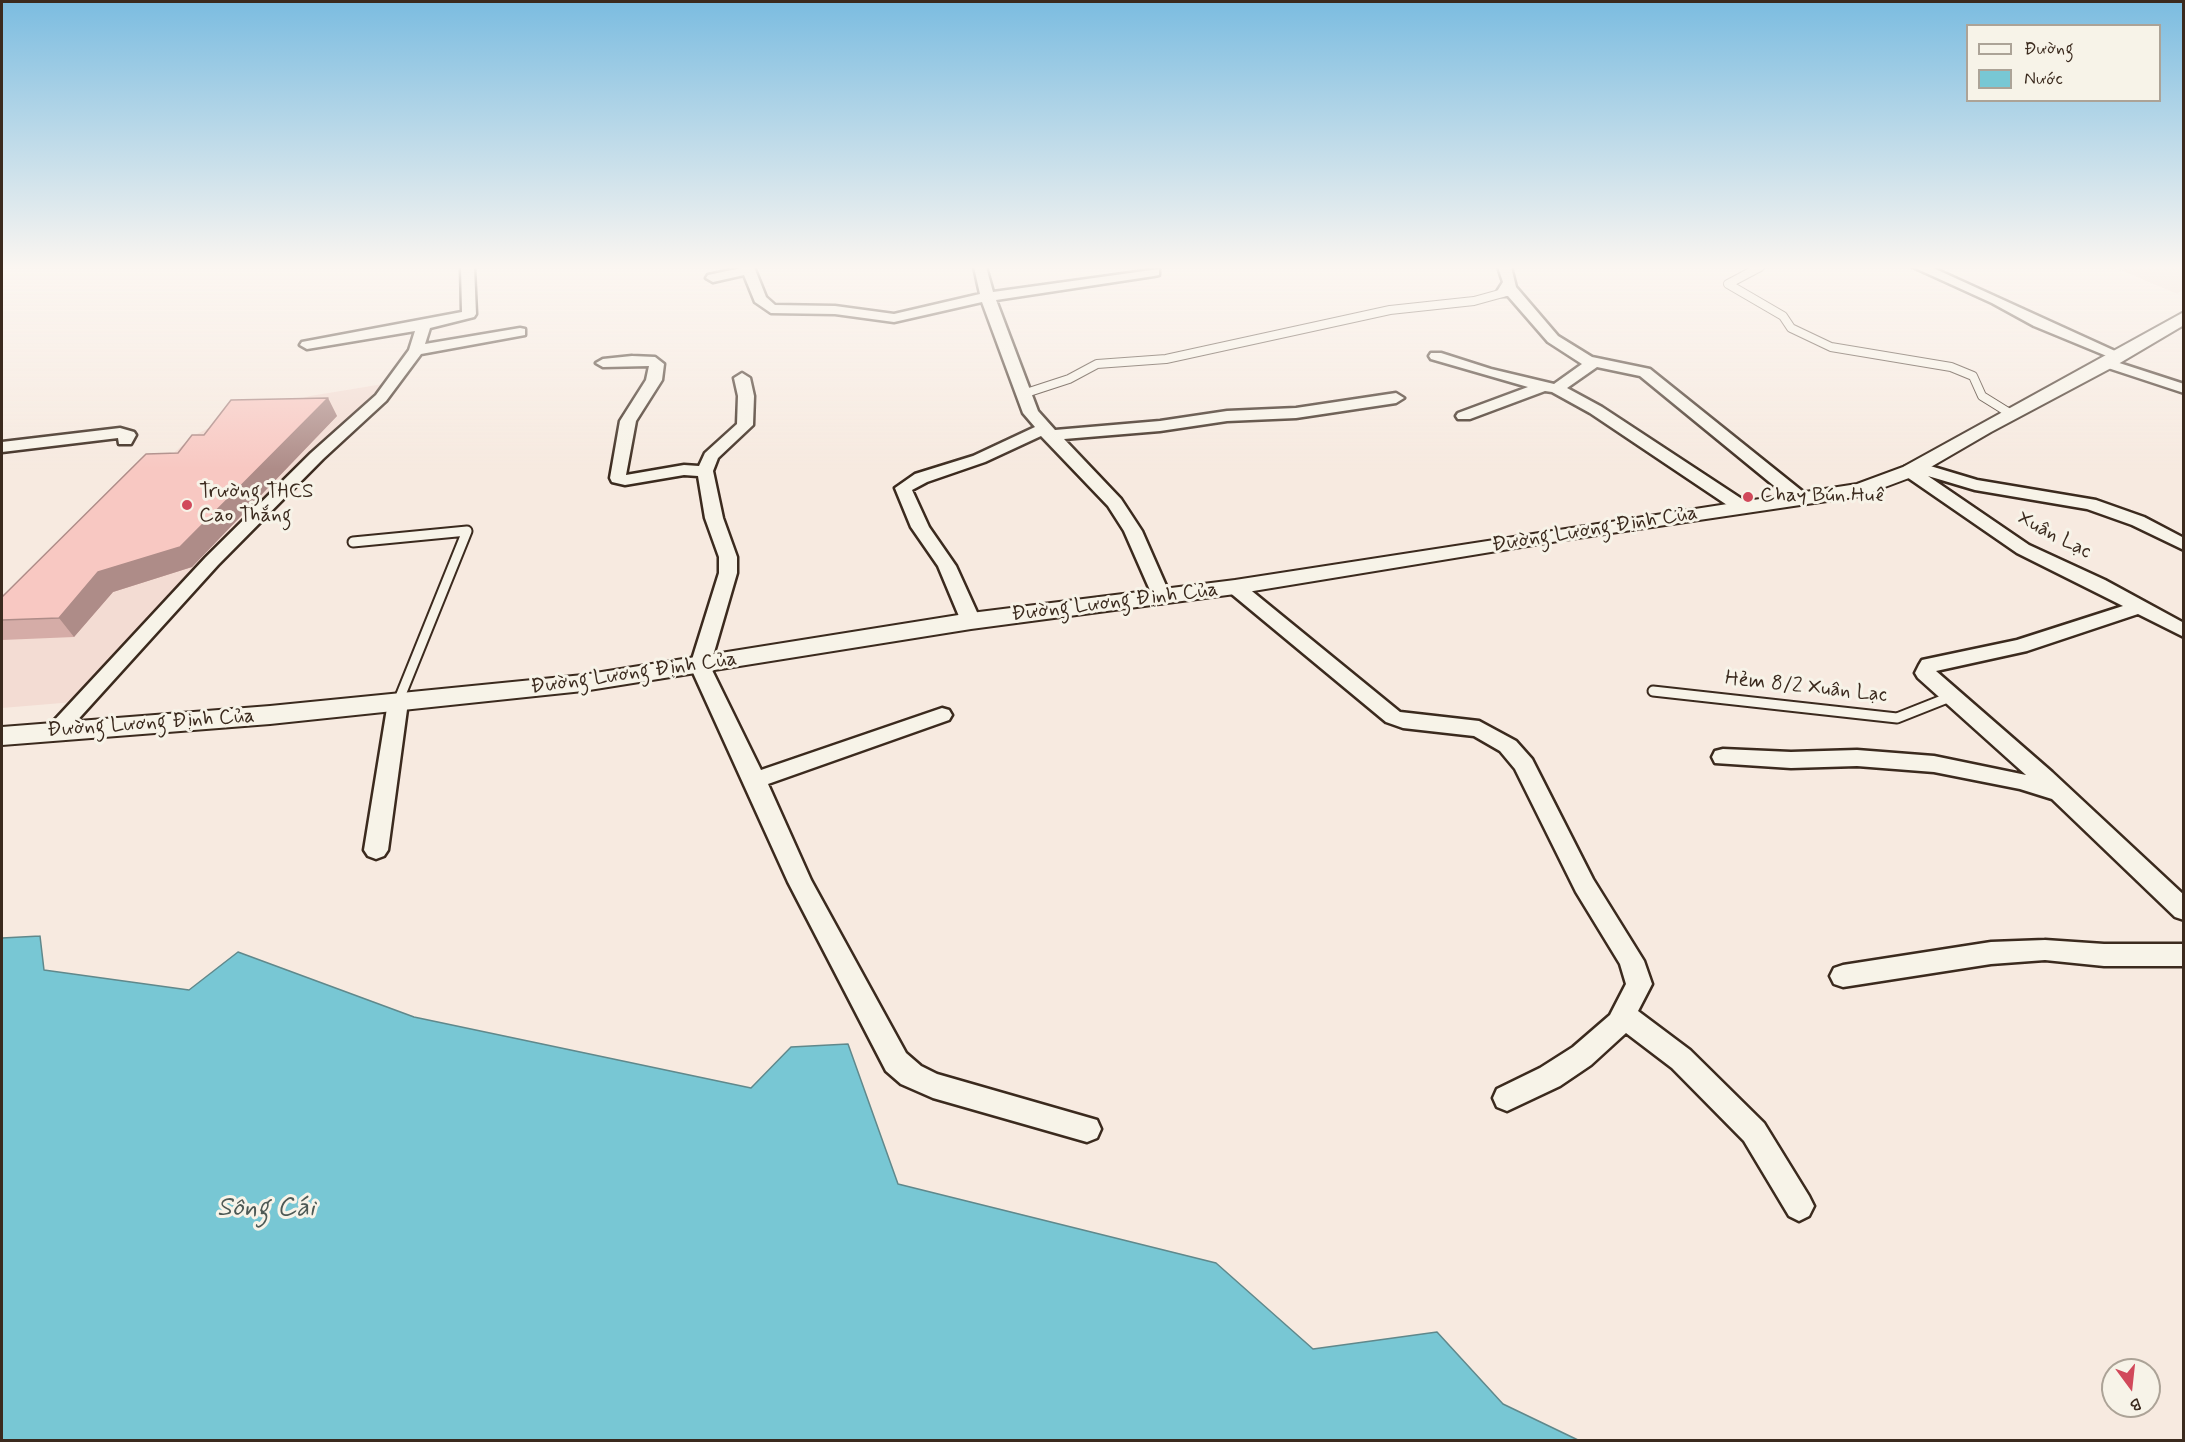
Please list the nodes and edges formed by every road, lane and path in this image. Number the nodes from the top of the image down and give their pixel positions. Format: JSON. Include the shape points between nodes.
{"nodes":[{"id":1,"x":370,"y":334,"type":"edge"},
{"id":2,"x":421,"y":334,"type":"edge"},
{"id":3,"x":507,"y":334,"type":"edge"},
{"id":4,"x":1002,"y":334,"type":"edge"},
{"id":5,"x":1279,"y":334,"type":"edge"},
{"id":6,"x":1548,"y":334,"type":"edge"},
{"id":7,"x":1804,"y":334,"type":"edge"},
{"id":8,"x":2062,"y":334,"type":"edge"},
{"id":9,"x":2155,"y":334,"type":"edge"},
{"id":10,"x":307,"y":345,"type":"dead end"},
{"id":11,"x":416,"y":350,"type":"junction"},
{"id":12,"x":1436,"y":356,"type":"dead end"},
{"id":13,"x":2113,"y":360,"type":"junction"},
{"id":14,"x":1594,"y":362,"type":"junction"},
{"id":15,"x":603,"y":363,"type":"dead end"},
{"id":16,"x":741,"y":378,"type":"dead end"},
{"id":17,"x":1550,"y":387,"type":"junction"},
{"id":18,"x":2184,"y":389,"type":"edge"},
{"id":19,"x":1023,"y":394,"type":"junction"},
{"id":20,"x":1396,"y":398,"type":"dead end"},
{"id":21,"x":2011,"y":414,"type":"junction"},
{"id":22,"x":1464,"y":416,"type":"dead end"},
{"id":23,"x":1046,"y":432,"type":"junction"},
{"id":24,"x":125,"y":441,"type":"dead end"},
{"id":25,"x":2,"y":447,"type":"edge"},
{"id":26,"x":1913,"y":469,"type":"junction"},
{"id":27,"x":705,"y":471,"type":"junction"},
{"id":28,"x":1801,"y":499,"type":"junction"},
{"id":29,"x":1742,"y":507,"type":"junction"},
{"id":30,"x":353,"y":542,"type":"dead end"},
{"id":31,"x":2184,"y":545,"type":"edge"},
{"id":32,"x":1235,"y":587,"type":"junction"},
{"id":33,"x":1162,"y":597,"type":"junction"},
{"id":34,"x":2139,"y":606,"type":"junction"},
{"id":35,"x":971,"y":621,"type":"junction"},
{"id":36,"x":2184,"y":631,"type":"edge"},
{"id":37,"x":700,"y":666,"type":"junction"},
{"id":38,"x":1653,"y":691,"type":"dead end"},
{"id":39,"x":1950,"y":698,"type":"junction"},
{"id":40,"x":398,"y":702,"type":"junction"},
{"id":41,"x":942,"y":715,"type":"dead end"},
{"id":42,"x":56,"y":731,"type":"junction"},
{"id":43,"x":2,"y":736,"type":"edge"},
{"id":44,"x":1722,"y":757,"type":"dead end"},
{"id":45,"x":755,"y":780,"type":"junction"},
{"id":46,"x":2060,"y":793,"type":"junction"},
{"id":47,"x":376,"y":850,"type":"dead end"},
{"id":48,"x":2184,"y":910,"type":"edge"},
{"id":49,"x":2184,"y":956,"type":"edge"},
{"id":50,"x":1843,"y":976,"type":"dead end"},
{"id":51,"x":1623,"y":1015,"type":"junction"},
{"id":52,"x":1507,"y":1098,"type":"dead end"},
{"id":53,"x":1087,"y":1129,"type":"dead end"},
{"id":54,"x":1799,"y":1206,"type":"dead end"}],
"edges":[{"from":1,"to":10,"type":"street"},
{"from":2,"to":11,"type":"street"},
{"from":3,"to":11,"type":"street"},
{"from":4,"to":19,"type":"street"},
{"from":5,"to":19,"type":"lane","via":[[1166,359],[1097,364],[1069,379]]},
{"from":6,"to":14,"type":"street","via":[[1573,353]]},
{"from":7,"to":21,"type":"lane","via":[[1831,347],[1951,367],[1973,376],[1982,396]]},
{"from":8,"to":13,"type":"street"},
{"from":9,"to":13,"type":"street","name":"Đường Lương Định Của"},
{"from":11,"to":42,"type":"street","via":[[381,398],[212,561]]},
{"from":12,"to":17,"type":"street"},
{"from":13,"to":18,"type":"street"},
{"from":13,"to":21,"type":"street","name":"Đường Lương Định Của"},
{"from":14,"to":17,"type":"street"},
{"from":14,"to":28,"type":"street","via":[[1646,372]]},
{"from":15,"to":27,"type":"street","via":[[650,360],[657,364],[654,380],[628,421],[618,478]]},
{"from":16,"to":27,"type":"street","via":[[746,396],[745,425],[711,456]]},
{"from":17,"to":22,"type":"street"},
{"from":17,"to":29,"type":"street","via":[[1596,410]]},
{"from":19,"to":23,"type":"street"},
{"from":20,"to":23,"type":"street","via":[[1296,413]]},
{"from":21,"to":26,"type":"street","name":"Đường Lương Định Của"},
{"from":23,"to":33,"type":"street","via":[[1114,503],[1133,531]]},
{"from":23,"to":35,"type":"street","via":[[903,488],[920,527],[947,566]]},
{"from":24,"to":25,"type":"street","via":[[128,435],[120,433]]},
{"from":26,"to":28,"type":"street","name":"Đường Lương Định Của","via":[[1861,490]]},
{"from":26,"to":31,"type":"street","via":[[1975,485],[2090,504],[2138,521]]},
{"from":26,"to":34,"type":"street","name":"Xuân Lạc","via":[[2023,549]]},
{"from":27,"to":37,"type":"street","via":[[729,573]]},
{"from":28,"to":29,"type":"street","name":"Đường Lương Định Của"},
{"from":29,"to":32,"type":"street","name":"Đường Lương Định Của"},
{"from":30,"to":40,"type":"lane","via":[[467,531]]},
{"from":32,"to":33,"type":"street","name":"Đường Lương Định Của"},
{"from":32,"to":51,"type":"street","via":[[1393,717],[1479,729],[1508,746],[1524,765],[1584,885],[1631,961],[1639,984]]},
{"from":33,"to":35,"type":"street","name":"Đường Lương Định Của"},
{"from":34,"to":36,"type":"street","name":"Xuân Lạc"},
{"from":34,"to":39,"type":"street","via":[[2019,646],[1929,666],[1925,674]]},
{"from":35,"to":37,"type":"street","name":"Đường Lương Định Của"},
{"from":37,"to":40,"type":"street","name":"Đường Lương Định Của","via":[[583,683]]},
{"from":37,"to":45,"type":"street"},
{"from":38,"to":39,"type":"lane","name":"Hẻm 8/2 Xuân Lạc","via":[[1897,718]]},
{"from":39,"to":46,"type":"street"},
{"from":40,"to":42,"type":"street","name":"Đường Lương Định Của"},
{"from":40,"to":47,"type":"street"},
{"from":41,"to":45,"type":"street"},
{"from":42,"to":43,"type":"street","name":"Đường Lương Định Của"},
{"from":44,"to":46,"type":"street","via":[[1857,758],[1934,764]]},
{"from":45,"to":53,"type":"street","via":[[800,882],[896,1062],[911,1075],[933,1085]]},
{"from":46,"to":48,"type":"street"},
{"from":49,"to":50,"type":"street","via":[[2045,950],[1991,953]]},
{"from":51,"to":52,"type":"street","via":[[1582,1056]]},
{"from":51,"to":54,"type":"street","via":[[1682,1059],[1754,1132]]}]}
